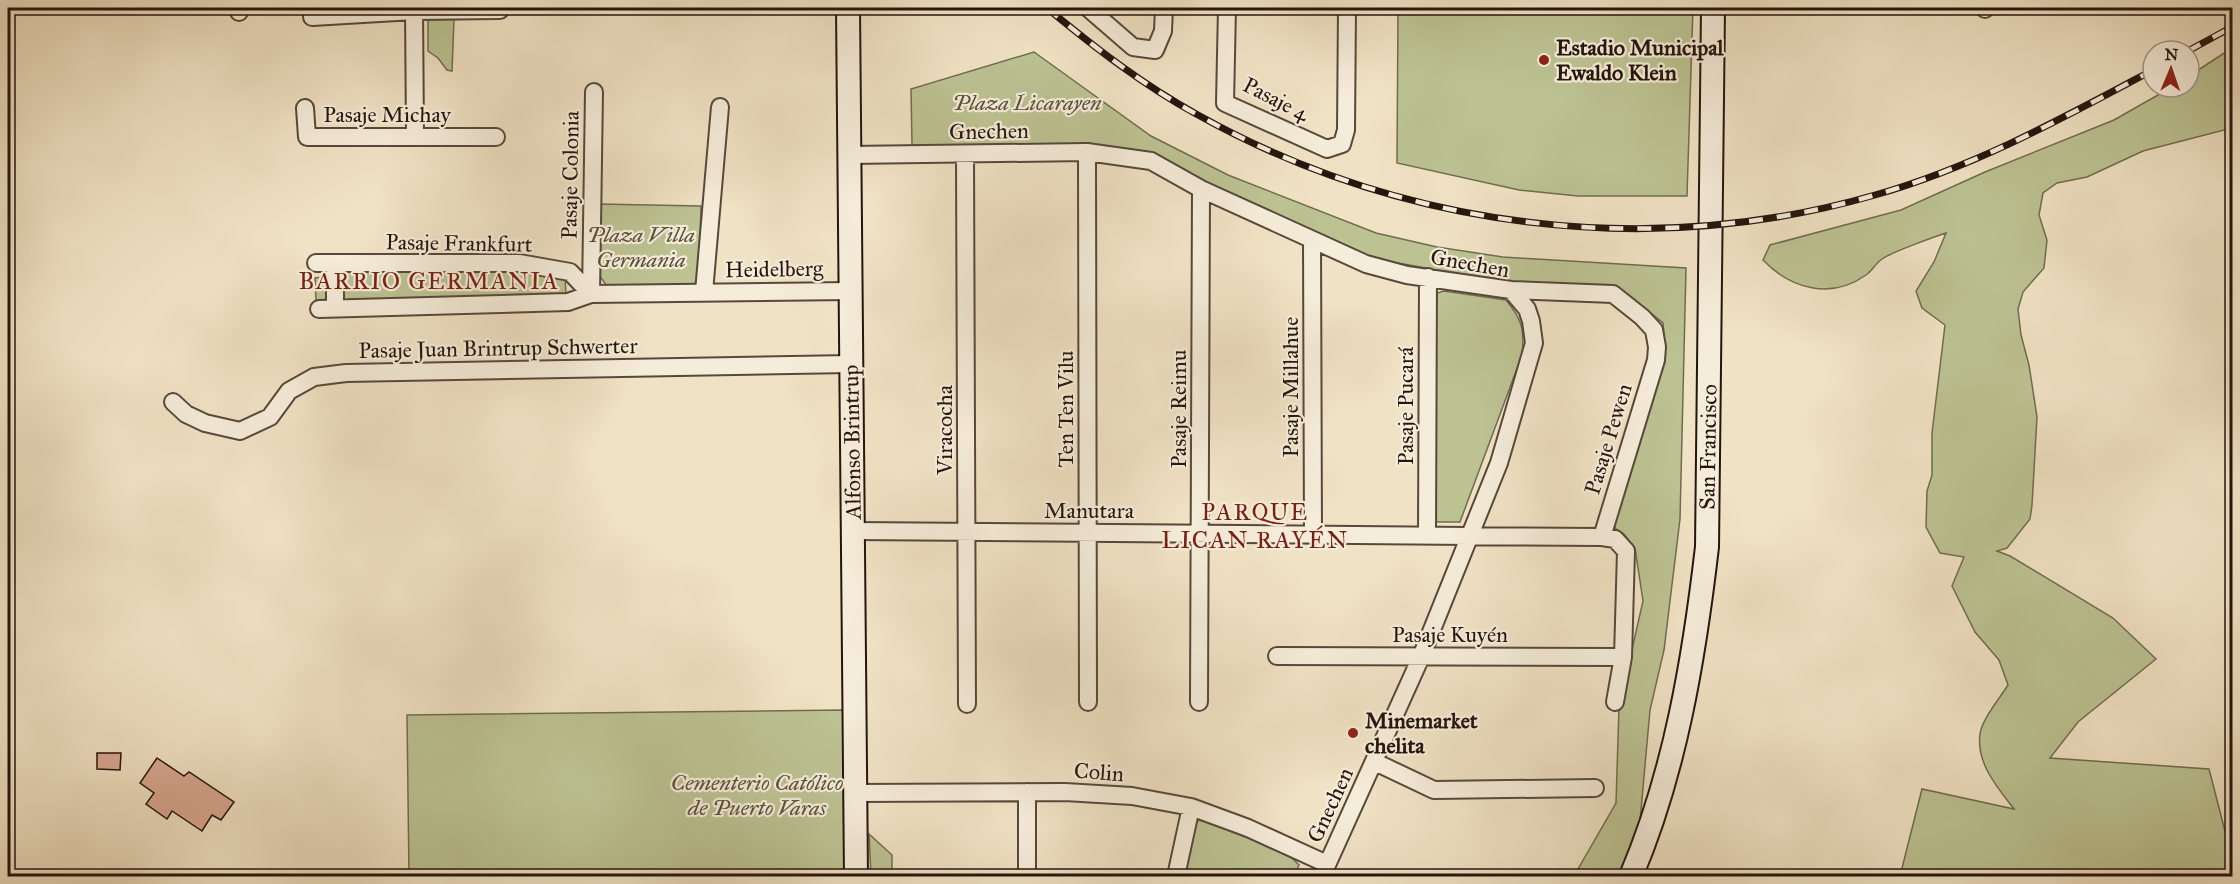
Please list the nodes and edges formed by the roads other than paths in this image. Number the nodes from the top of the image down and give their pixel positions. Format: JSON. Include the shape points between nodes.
{"nodes":[{"id":1,"x":312,"y":8,"type":"edge"},
{"id":2,"x":848,"y":8,"type":"edge"},
{"id":3,"x":1088,"y":8,"type":"edge"},
{"id":4,"x":1164,"y":8,"type":"edge"},
{"id":5,"x":1227,"y":8,"type":"edge"},
{"id":6,"x":1347,"y":8,"type":"edge"},
{"id":7,"x":1713,"y":8,"type":"edge"},
{"id":8,"x":414,"y":9,"type":"edge"},
{"id":9,"x":500,"y":10,"type":"dead end"},
{"id":10,"x":345,"y":11,"type":"edge"},
{"id":11,"x":594,"y":92,"type":"dead end"},
{"id":12,"x":720,"y":107,"type":"dead end"},
{"id":13,"x":305,"y":108,"type":"dead end"},
{"id":14,"x":415,"y":136,"type":"junction"},
{"id":15,"x":496,"y":137,"type":"dead end"},
{"id":16,"x":1087,"y":152,"type":"junction"},
{"id":17,"x":849,"y":155,"type":"junction"},
{"id":18,"x":965,"y":155,"type":"junction"},
{"id":19,"x":1201,"y":189,"type":"junction"},
{"id":20,"x":1312,"y":240,"type":"junction"},
{"id":21,"x":316,"y":263,"type":"dead end"},
{"id":22,"x":335,"y":263,"type":"junction"},
{"id":23,"x":1428,"y":277,"type":"junction"},
{"id":24,"x":1511,"y":290,"type":"junction"},
{"id":25,"x":850,"y":291,"type":"junction"},
{"id":26,"x":704,"y":292,"type":"junction"},
{"id":27,"x":591,"y":294,"type":"junction"},
{"id":28,"x":851,"y":364,"type":"junction"},
{"id":29,"x":173,"y":402,"type":"dead end"},
{"id":30,"x":852,"y":531,"type":"junction"},
{"id":31,"x":966,"y":532,"type":"junction"},
{"id":32,"x":1088,"y":533,"type":"junction"},
{"id":33,"x":1200,"y":534,"type":"junction"},
{"id":34,"x":1312,"y":535,"type":"junction"},
{"id":35,"x":1427,"y":536,"type":"junction"},
{"id":36,"x":1469,"y":536,"type":"junction"},
{"id":37,"x":1602,"y":537,"type":"junction"},
{"id":38,"x":1277,"y":656,"type":"dead end"},
{"id":39,"x":1421,"y":657,"type":"junction"},
{"id":40,"x":1623,"y":657,"type":"junction"},
{"id":41,"x":1088,"y":702,"type":"dead end"},
{"id":42,"x":1199,"y":702,"type":"dead end"},
{"id":43,"x":1614,"y":702,"type":"dead end"},
{"id":44,"x":967,"y":704,"type":"dead end"},
{"id":45,"x":1375,"y":762,"type":"junction"},
{"id":46,"x":1595,"y":788,"type":"dead end"},
{"id":47,"x":1027,"y":792,"type":"junction"},
{"id":48,"x":855,"y":794,"type":"junction"},
{"id":49,"x":1191,"y":807,"type":"junction"},
{"id":50,"x":1324,"y":870,"type":"edge"},
{"id":51,"x":856,"y":876,"type":"edge"},
{"id":52,"x":1027,"y":876,"type":"edge"},
{"id":53,"x":1176,"y":876,"type":"edge"},
{"id":54,"x":1631,"y":876,"type":"edge"}],
"edges":[{"from":1,"to":10,"type":"street","via":[[312,17]]},
{"from":2,"to":17,"type":"street","name":"Alfonso Brintrup"},
{"from":3,"to":4,"type":"street","via":[[1133,48],[1155,50],[1163,31]]},
{"from":5,"to":6,"type":"street","name":"Pasaje 4","via":[[1226,103],[1327,149],[1342,144],[1346,130]]},
{"from":7,"to":54,"type":"street","name":"San Francisco","via":[[1707,548],[1673,748],[1646,841]]},
{"from":8,"to":9,"type":"street"},
{"from":8,"to":10,"type":"street"},
{"from":8,"to":14,"type":"street"},
{"from":11,"to":27,"type":"street","name":"Pasaje Colonia"},
{"from":12,"to":26,"type":"street"},
{"from":13,"to":14,"type":"street","name":"Pasaje Michay","via":[[306,137]]},
{"from":14,"to":15,"type":"street","name":"Pasaje Michay"},
{"from":16,"to":18,"type":"street","name":"Gnechen"},
{"from":16,"to":19,"type":"street","name":"Gnechen","via":[[1151,161]]},
{"from":16,"to":32,"type":"street","name":"Ten Ten Vilu"},
{"from":17,"to":18,"type":"street","name":"Gnechen"},
{"from":17,"to":25,"type":"street","name":"Alfonso Brintrup"},
{"from":18,"to":31,"type":"street","name":"Viracocha"},
{"from":19,"to":20,"type":"street","name":"Gnechen"},
{"from":19,"to":33,"type":"street","name":"Pasaje Reimu"},
{"from":20,"to":23,"type":"street","name":"Gnechen","via":[[1366,264]]},
{"from":20,"to":34,"type":"street","name":"Pasaje Millahue"},
{"from":21,"to":22,"type":"street","name":"Pasaje Frankfurt"},
{"from":22,"to":27,"type":"street","name":"Pasaje Frankfurt","via":[[519,263],[570,272]]},
{"from":22,"to":27,"type":"street","name":"Heidelberg","via":[[327,308],[568,302]]},
{"from":23,"to":24,"type":"street","name":"Gnechen"},
{"from":23,"to":35,"type":"street","name":"Pasaje Pucará"},
{"from":24,"to":36,"type":"street","name":"Gnechen","via":[[1527,309],[1534,343],[1499,462]]},
{"from":24,"to":37,"type":"street","name":"Pasaje Pewen","via":[[1614,294],[1654,330],[1656,360]]},
{"from":25,"to":26,"type":"street","name":"Heidelberg"},
{"from":25,"to":28,"type":"street","name":"Alfonso Brintrup"},
{"from":26,"to":27,"type":"street","name":"Heidelberg"},
{"from":28,"to":29,"type":"street","name":"Pasaje Juan Brintrup Schwerter","via":[[314,376],[289,391],[270,417],[240,431],[205,423]]},
{"from":28,"to":30,"type":"street","name":"Alfonso Brintrup"},
{"from":30,"to":31,"type":"street","name":"Manutara"},
{"from":30,"to":48,"type":"street","name":"Alfonso Brintrup"},
{"from":31,"to":32,"type":"street","name":"Manutara"},
{"from":31,"to":44,"type":"street","name":"Viracocha"},
{"from":32,"to":33,"type":"street","name":"Manutara"},
{"from":32,"to":41,"type":"street","name":"Ten Ten Vilu"},
{"from":33,"to":34,"type":"street","name":"Manutara"},
{"from":33,"to":42,"type":"street","name":"Pasaje Reimu"},
{"from":34,"to":35,"type":"street","name":"Manutara"},
{"from":35,"to":36,"type":"street","name":"Manutara"},
{"from":36,"to":37,"type":"street","name":"Manutara"},
{"from":36,"to":39,"type":"street","name":"Gnechen"},
{"from":37,"to":40,"type":"street","via":[[1615,539],[1626,551]]},
{"from":38,"to":39,"type":"street","name":"Pasaje Kuyén"},
{"from":39,"to":40,"type":"street","name":"Pasaje Kuyén"},
{"from":39,"to":45,"type":"street","name":"Gnechen"},
{"from":40,"to":43,"type":"street"},
{"from":45,"to":46,"type":"street","via":[[1434,790]]},
{"from":45,"to":50,"type":"street","name":"Gnechen"},
{"from":47,"to":48,"type":"street","name":"Colin"},
{"from":47,"to":49,"type":"street","name":"Colin","via":[[1102,793]]},
{"from":47,"to":52,"type":"street"},
{"from":48,"to":51,"type":"street","name":"Alfonso Brintrup"},
{"from":49,"to":50,"type":"street","name":"Colin","via":[[1248,828]]},
{"from":49,"to":53,"type":"street"}]}
